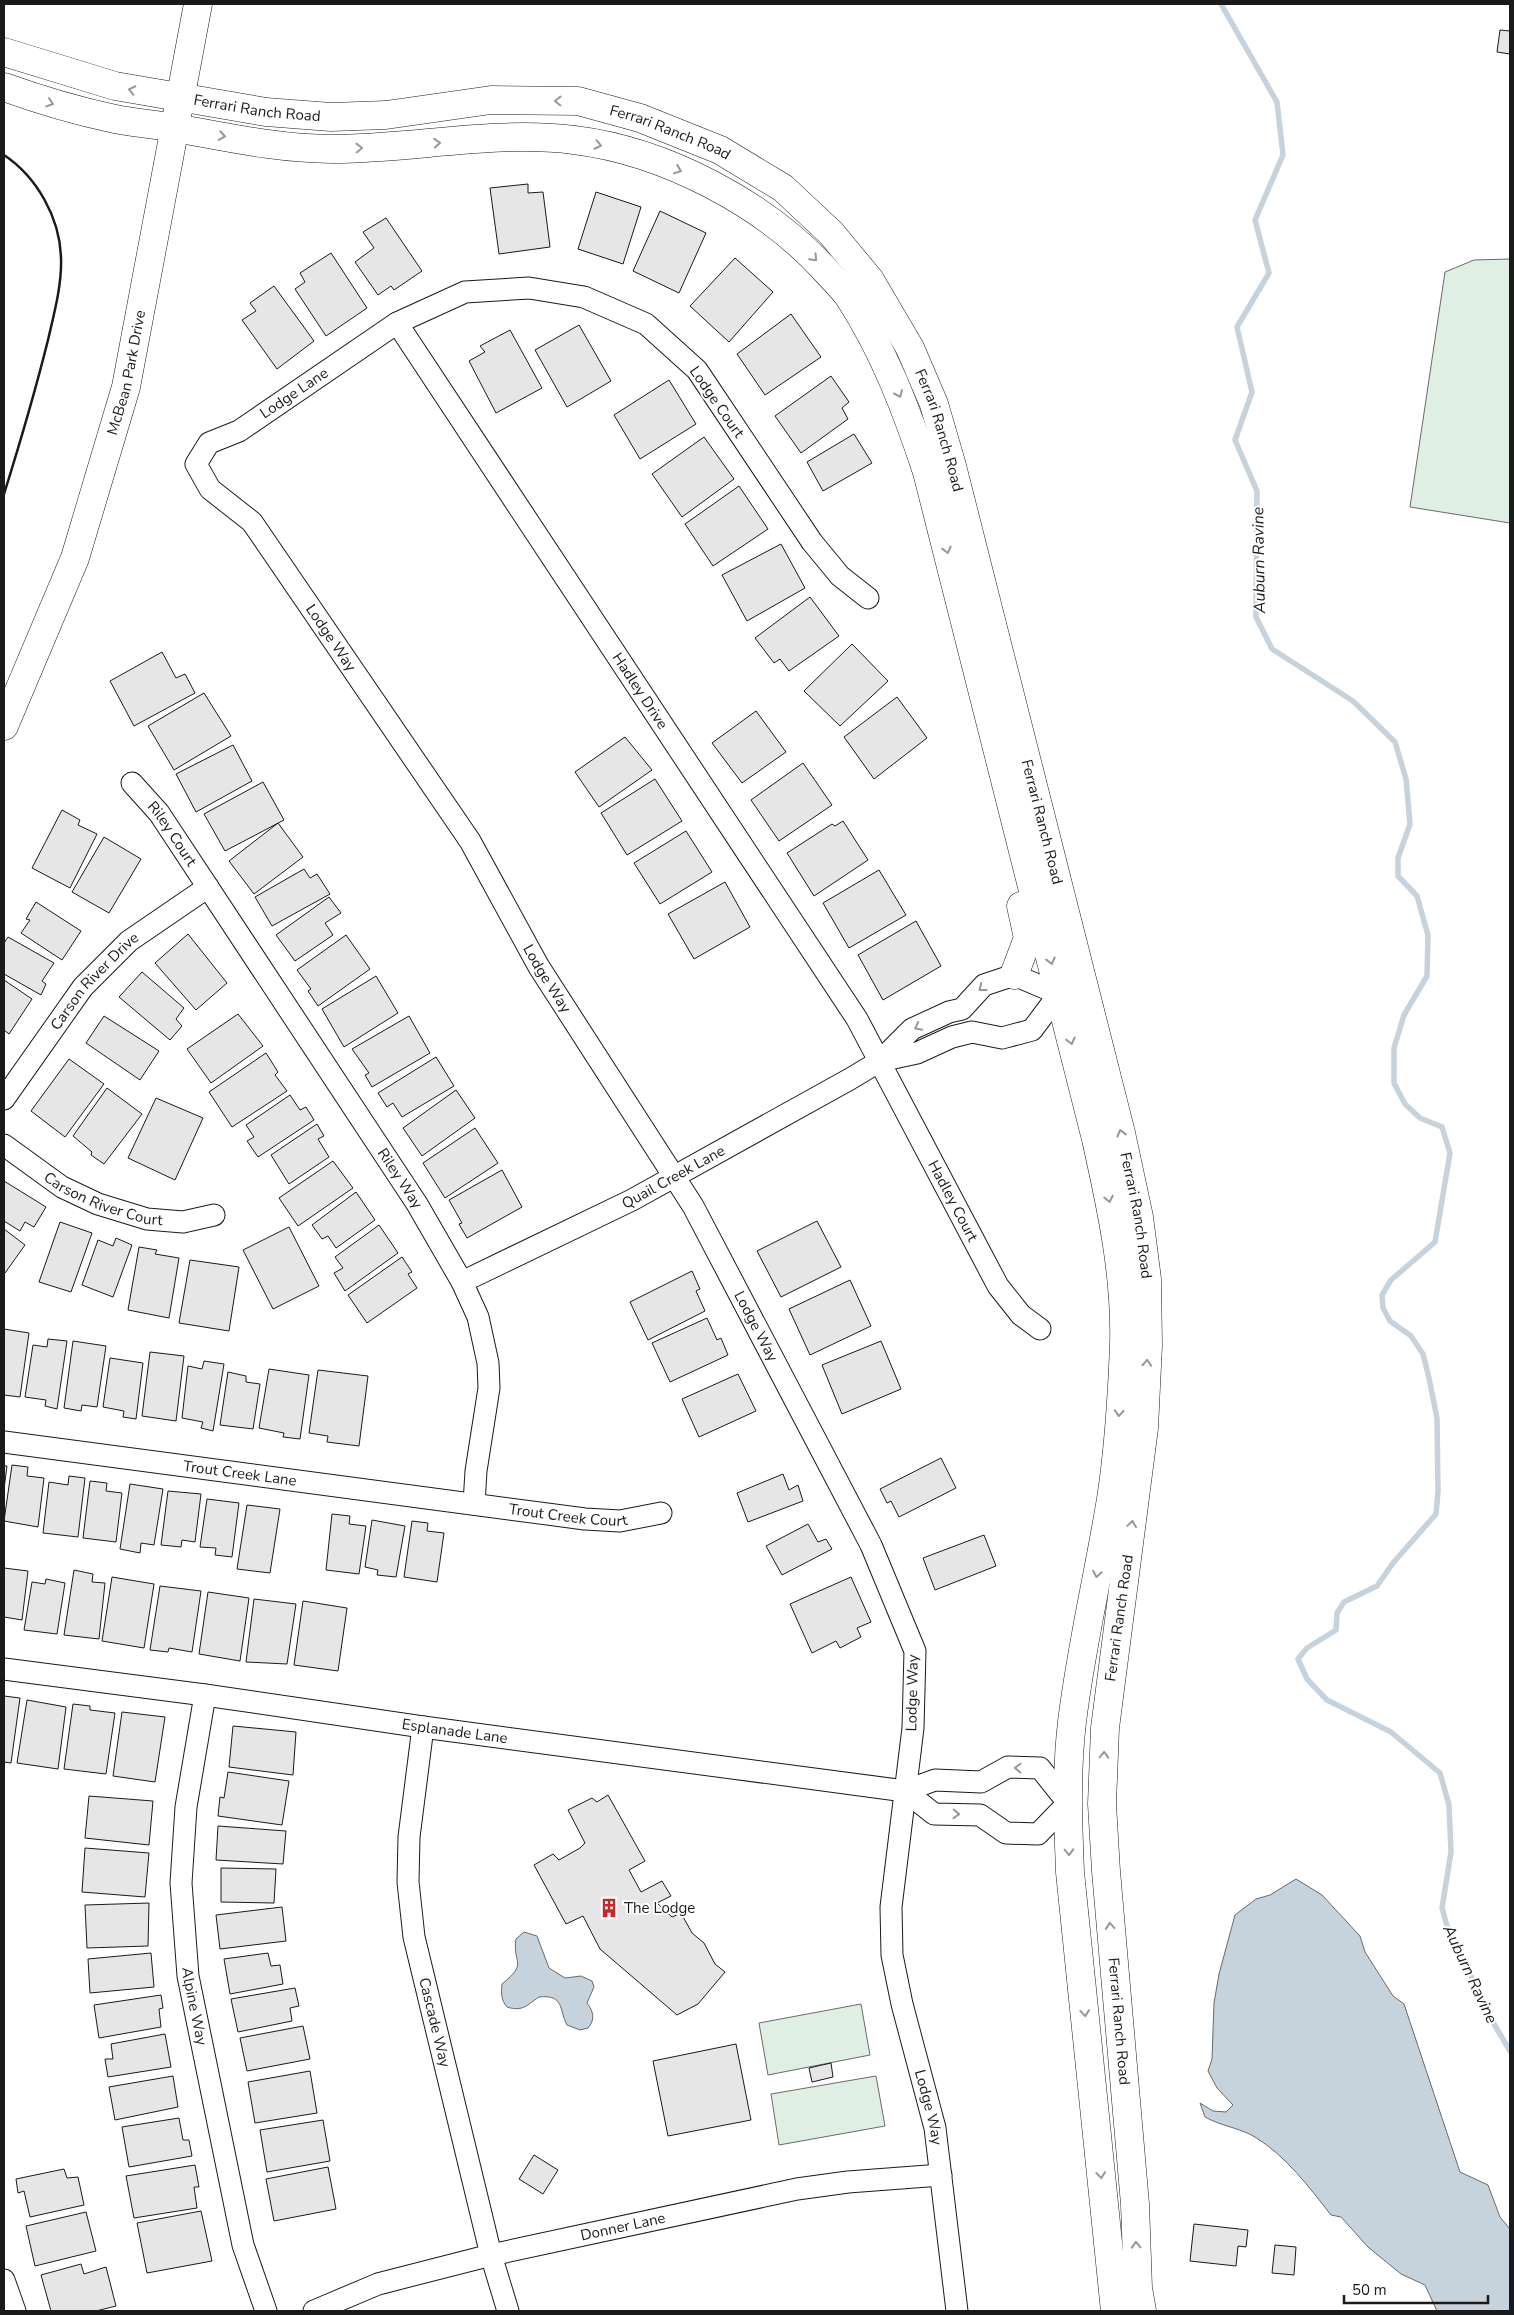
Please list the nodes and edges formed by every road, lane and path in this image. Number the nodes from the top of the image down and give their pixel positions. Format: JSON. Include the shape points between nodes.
{"nodes":[{"id":1,"x":198,"y":4,"type":"edge"},
{"id":2,"x":4,"y":52,"type":"edge"},
{"id":3,"x":4,"y":88,"type":"edge"},
{"id":4,"x":180,"y":97,"type":"junction"},
{"id":5,"x":174,"y":128,"type":"junction"},
{"id":6,"x":397,"y":323,"type":"junction"},
{"id":7,"x":196,"y":464,"type":"joint"},
{"id":8,"x":868,"y":598,"type":"dead end"},
{"id":9,"x":987,"y":710,"type":"junction"},
{"id":10,"x":4,"y":726,"type":"edge"},
{"id":11,"x":132,"y":784,"type":"dead end"},
{"id":12,"x":208,"y":887,"type":"junction"},
{"id":13,"x":1014,"y":975,"type":"junction"},
{"id":14,"x":1072,"y":990,"type":"junction"},
{"id":15,"x":962,"y":1008,"type":"junction"},
{"id":16,"x":972,"y":1032,"type":"junction"},
{"id":17,"x":880,"y":1061,"type":"junction"},
{"id":18,"x":4,"y":1099,"type":"edge"},
{"id":19,"x":4,"y":1146,"type":"edge"},
{"id":20,"x":674,"y":1177,"type":"junction"},
{"id":21,"x":214,"y":1215,"type":"dead end"},
{"id":22,"x":462,"y":1282,"type":"junction"},
{"id":23,"x":1040,"y":1329,"type":"dead end"},
{"id":24,"x":4,"y":1442,"type":"edge"},
{"id":25,"x":474,"y":1504,"type":"junction"},
{"id":26,"x":661,"y":1513,"type":"dead end"},
{"id":27,"x":4,"y":1670,"type":"edge"},
{"id":28,"x":205,"y":1695,"type":"junction"},
{"id":29,"x":424,"y":1727,"type":"junction"},
{"id":30,"x":981,"y":1782,"type":"junction"},
{"id":31,"x":905,"y":1791,"type":"junction"},
{"id":32,"x":1068,"y":1803,"type":"junction"},
{"id":33,"x":1102,"y":1804,"type":"junction"},
{"id":34,"x":980,"y":1815,"type":"junction"},
{"id":35,"x":941,"y":2175,"type":"junction"},
{"id":36,"x":1107,"y":2240,"type":"junction"},
{"id":37,"x":491,"y":2255,"type":"junction"},
{"id":38,"x":4,"y":2280,"type":"edge"},
{"id":39,"x":1140,"y":2299,"type":"edge"},
{"id":40,"x":15,"y":2311,"type":"edge"},
{"id":41,"x":266,"y":2311,"type":"edge"},
{"id":42,"x":314,"y":2311,"type":"edge"},
{"id":43,"x":508,"y":2311,"type":"edge"},
{"id":44,"x":957,"y":2311,"type":"edge"},
{"id":45,"x":1115,"y":2311,"type":"edge"}],
"edges":[{"from":1,"to":4,"type":"main road","name":"McBean Park Drive"},
{"from":4,"to":2,"type":"main road","name":"Ferrari Ranch Road","one_way":true,"via":[[115,86]]},
{"from":3,"to":5,"type":"main road","name":"Ferrari Ranch Road","one_way":true,"via":[[54,105]]},
{"from":4,"to":5,"type":"main road","name":"McBean Park Drive"},
{"from":14,"to":4,"type":"main road","name":"Ferrari Ranch Road","one_way":true,"via":[[952,466],[934,404],[910,348],[870,280],[831,233],[783,188],[720,150],[640,118],[578,102],[491,100],[386,115],[331,117],[266,112]]},
{"from":5,"to":9,"type":"main road","name":"Ferrari Ranch Road","one_way":true,"via":[[261,143],[330,149],[388,148],[497,138],[574,140],[633,153],[707,182],[759,212],[809,252],[848,296],[885,361],[908,414],[927,472]]},
{"from":5,"to":10,"type":"main road","name":"McBean Park Drive","via":[[126,387],[112,440],[75,558]]},
{"from":6,"to":7,"type":"street","name":"Lodge Lane","via":[[239,431],[209,443]]},
{"from":6,"to":8,"type":"street","name":"Lodge Court","via":[[464,292],[529,288],[584,297],[646,324],[697,370],[812,542],[840,576]]},
{"from":6,"to":17,"type":"street","name":"Hadley Drive","via":[[857,1019]]},
{"from":7,"to":20,"type":"street","name":"Lodge Way","via":[[210,489],[252,522],[470,841],[539,967]]},
{"from":9,"to":13,"type":"main road","via":[[1001,825],[1028,938]]},
{"from":9,"to":14,"type":"main road","name":"Ferrari Ranch Road","one_way":true},
{"from":11,"to":12,"type":"street","name":"Riley Court","via":[[159,813]]},
{"from":12,"to":18,"type":"street","name":"Carson River Drive","via":[[129,941],[84,987]]},
{"from":12,"to":22,"type":"street","name":"Riley Way","via":[[417,1204]]},
{"from":13,"to":14,"type":"street"},
{"from":13,"to":15,"type":"street","one_way":true,"via":[[984,985]]},
{"from":14,"to":16,"type":"street","via":[[1032,1030],[1002,1038]]},
{"from":14,"to":32,"type":"main road","name":"Ferrari Ranch Road","one_way":true,"via":[[1096,1140],[1113,1221],[1124,1343],[1111,1497],[1079,1671],[1072,1724]]},
{"from":33,"to":14,"type":"main road","name":"Ferrari Ranch Road","one_way":true,"via":[[1105,1728],[1144,1428],[1147,1288],[1131,1174]]},
{"from":15,"to":16,"type":"street"},
{"from":15,"to":17,"type":"street","one_way":true,"via":[[912,1029]]},
{"from":16,"to":17,"type":"street","via":[[952,1037],[917,1054]]},
{"from":17,"to":20,"type":"street","name":"Quail Creek Lane"},
{"from":17,"to":23,"type":"street","name":"Hadley Court","via":[[998,1286],[1021,1315]]},
{"from":19,"to":21,"type":"street","name":"Carson River Court","via":[[62,1187],[98,1204],[147,1219],[183,1222]]},
{"from":20,"to":22,"type":"street","name":"Quail Creek Lane"},
{"from":20,"to":31,"type":"street","name":"Lodge Way","via":[[693,1206],[871,1546],[915,1651],[913,1728]]},
{"from":22,"to":25,"type":"street","name":"Riley Way","via":[[478,1317],[490,1388],[476,1471]]},
{"from":24,"to":25,"type":"street","name":"Trout Creek Lane"},
{"from":25,"to":26,"type":"street","name":"Trout Creek Court","via":[[620,1521]]},
{"from":27,"to":28,"type":"street","name":"Esplanade Lane"},
{"from":28,"to":29,"type":"street","name":"Esplanade Lane"},
{"from":28,"to":41,"type":"street","name":"Alpine Way","via":[[186,1807],[181,1883],[188,1976],[243,2244]]},
{"from":29,"to":31,"type":"street","name":"Esplanade Lane"},
{"from":29,"to":37,"type":"street","name":"Cascade Way","via":[[409,1837],[408,1882],[414,1937]]},
{"from":30,"to":31,"type":"street","name":"Esplanade Lane","via":[[936,1780]]},
{"from":32,"to":30,"type":"street","one_way":true,"via":[[1040,1768],[1008,1767]]},
{"from":30,"to":34,"type":"street"},
{"from":31,"to":34,"type":"street","one_way":true,"via":[[934,1814]]},
{"from":31,"to":35,"type":"street","name":"Lodge Way","via":[[891,1907],[892,1955],[935,2128]]},
{"from":32,"to":33,"type":"main road"},
{"from":32,"to":34,"type":"street","via":[[1038,1834],[1006,1833]]},
{"from":32,"to":36,"type":"main road","name":"Ferrari Ranch Road","one_way":true,"via":[[1070,1872]]},
{"from":39,"to":33,"type":"main road","name":"Ferrari Ranch Road","one_way":true},
{"from":35,"to":37,"type":"street","name":"Donner Lane","via":[[797,2189]]},
{"from":35,"to":44,"type":"street","name":"Lodge Way"},
{"from":36,"to":39,"type":"main road","via":[[1125,2278]]},
{"from":36,"to":45,"type":"main road","name":"Ferrari Ranch Road"},
{"from":37,"to":42,"type":"street","name":"Donner Lane","via":[[378,2284]]},
{"from":37,"to":43,"type":"street","name":"Cascade Way"},
{"from":38,"to":40,"type":"street"}]}
